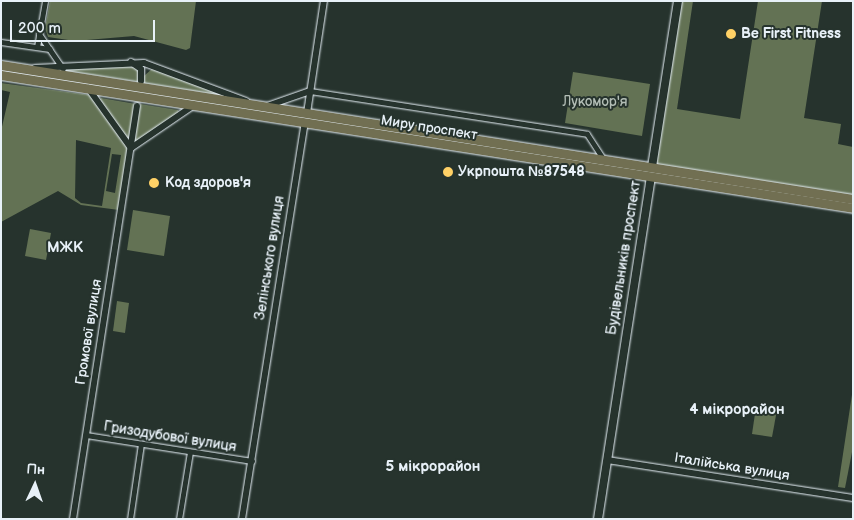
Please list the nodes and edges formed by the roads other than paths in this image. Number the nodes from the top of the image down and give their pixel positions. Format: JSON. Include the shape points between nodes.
{"nodes":[{"id":1,"x":45,"y":1,"type":"edge"},
{"id":2,"x":324,"y":1,"type":"edge"},
{"id":3,"x":678,"y":1,"type":"edge"},
{"id":4,"x":39,"y":34,"type":"junction"},
{"id":5,"x":1,"y":42,"type":"edge"},
{"id":6,"x":37,"y":47,"type":"junction"},
{"id":7,"x":49,"y":49,"type":"junction"},
{"id":8,"x":130,"y":62,"type":"junction"},
{"id":9,"x":1,"y":65,"type":"edge"},
{"id":10,"x":61,"y":66,"type":"junction"},
{"id":11,"x":158,"y":66,"type":"junction"},
{"id":12,"x":24,"y":68,"type":"junction"},
{"id":13,"x":1,"y":75,"type":"edge"},
{"id":14,"x":68,"y":75,"type":"junction"},
{"id":15,"x":88,"y":88,"type":"junction"},
{"id":16,"x":310,"y":91,"type":"junction"},
{"id":17,"x":194,"y":105,"type":"junction"},
{"id":18,"x":256,"y":105,"type":"junction"},
{"id":19,"x":137,"y":106,"type":"dead end"},
{"id":20,"x":266,"y":106,"type":"junction"},
{"id":21,"x":306,"y":118,"type":"junction"},
{"id":22,"x":131,"y":148,"type":"junction"},
{"id":23,"x":603,"y":159,"type":"junction"},
{"id":24,"x":651,"y":172,"type":"junction"},
{"id":25,"x":853,"y":199,"type":"edge"},
{"id":26,"x":853,"y":208,"type":"edge"},
{"id":27,"x":86,"y":436,"type":"junction"},
{"id":28,"x":141,"y":444,"type":"junction"},
{"id":29,"x":190,"y":452,"type":"junction"},
{"id":30,"x":607,"y":460,"type":"junction"},
{"id":31,"x":252,"y":461,"type":"junction"},
{"id":32,"x":853,"y":498,"type":"edge"},
{"id":33,"x":73,"y":519,"type":"edge"},
{"id":34,"x":130,"y":519,"type":"edge"},
{"id":35,"x":179,"y":519,"type":"edge"},
{"id":36,"x":242,"y":519,"type":"edge"},
{"id":37,"x":598,"y":519,"type":"edge"}],
"edges":[{"from":1,"to":4,"type":"street"},
{"from":2,"to":16,"type":"street","name":"Зелінського вулиця"},
{"from":3,"to":24,"type":"main road","name":"Будівельників проспект"},
{"from":4,"to":6,"type":"street"},
{"from":4,"to":7,"type":"street"},
{"from":5,"to":6,"type":"street"},
{"from":6,"to":7,"type":"street"},
{"from":7,"to":10,"type":"street"},
{"from":8,"to":10,"type":"street"},
{"from":8,"to":11,"type":"street"},
{"from":8,"to":11,"type":"street","via":[[137,65],[142,78],[148,68]]},
{"from":9,"to":12,"type":"highway","name":"Миру проспект"},
{"from":10,"to":12,"type":"street"},
{"from":10,"to":14,"type":"street"},
{"from":11,"to":18,"type":"street"},
{"from":12,"to":14,"type":"highway","name":"Миру проспект"},
{"from":13,"to":15,"type":"highway","name":"Миру проспект"},
{"from":14,"to":18,"type":"highway","name":"Миру проспект"},
{"from":15,"to":17,"type":"highway","name":"Миру проспект"},
{"from":15,"to":22,"type":"street"},
{"from":16,"to":20,"type":"street"},
{"from":16,"to":21,"type":"street","name":"Зелінського вулиця"},
{"from":16,"to":23,"type":"street","via":[[587,134]]},
{"from":17,"to":21,"type":"highway","name":"Миру проспект"},
{"from":17,"to":22,"type":"street"},
{"from":18,"to":20,"type":"highway","name":"Миру проспект"},
{"from":19,"to":22,"type":"street","name":"Громової вулиця"},
{"from":20,"to":21,"type":"highway","name":"Миру проспект"},
{"from":21,"to":23,"type":"highway","name":"Миру проспект"},
{"from":21,"to":24,"type":"highway","name":"Миру проспект"},
{"from":21,"to":31,"type":"street","name":"Зелінського вулиця"},
{"from":22,"to":27,"type":"street","name":"Громової вулиця"},
{"from":23,"to":24,"type":"highway","name":"Миру проспект"},
{"from":24,"to":25,"type":"highway","name":"Миру проспект"},
{"from":24,"to":26,"type":"highway","name":"Миру проспект"},
{"from":24,"to":30,"type":"main road","name":"Будівельників проспект"},
{"from":27,"to":28,"type":"street","name":"Гризодубової вулиця"},
{"from":27,"to":33,"type":"street","name":"Громової вулиця"},
{"from":28,"to":29,"type":"street","name":"Гризодубової вулиця"},
{"from":28,"to":34,"type":"street"},
{"from":29,"to":31,"type":"street","name":"Гризодубової вулиця"},
{"from":29,"to":35,"type":"street"},
{"from":30,"to":32,"type":"street","name":"Італійська вулиця"},
{"from":30,"to":37,"type":"main road","name":"Будівельників проспект"},
{"from":31,"to":36,"type":"street","name":"Зелінського вулиця"}]}
